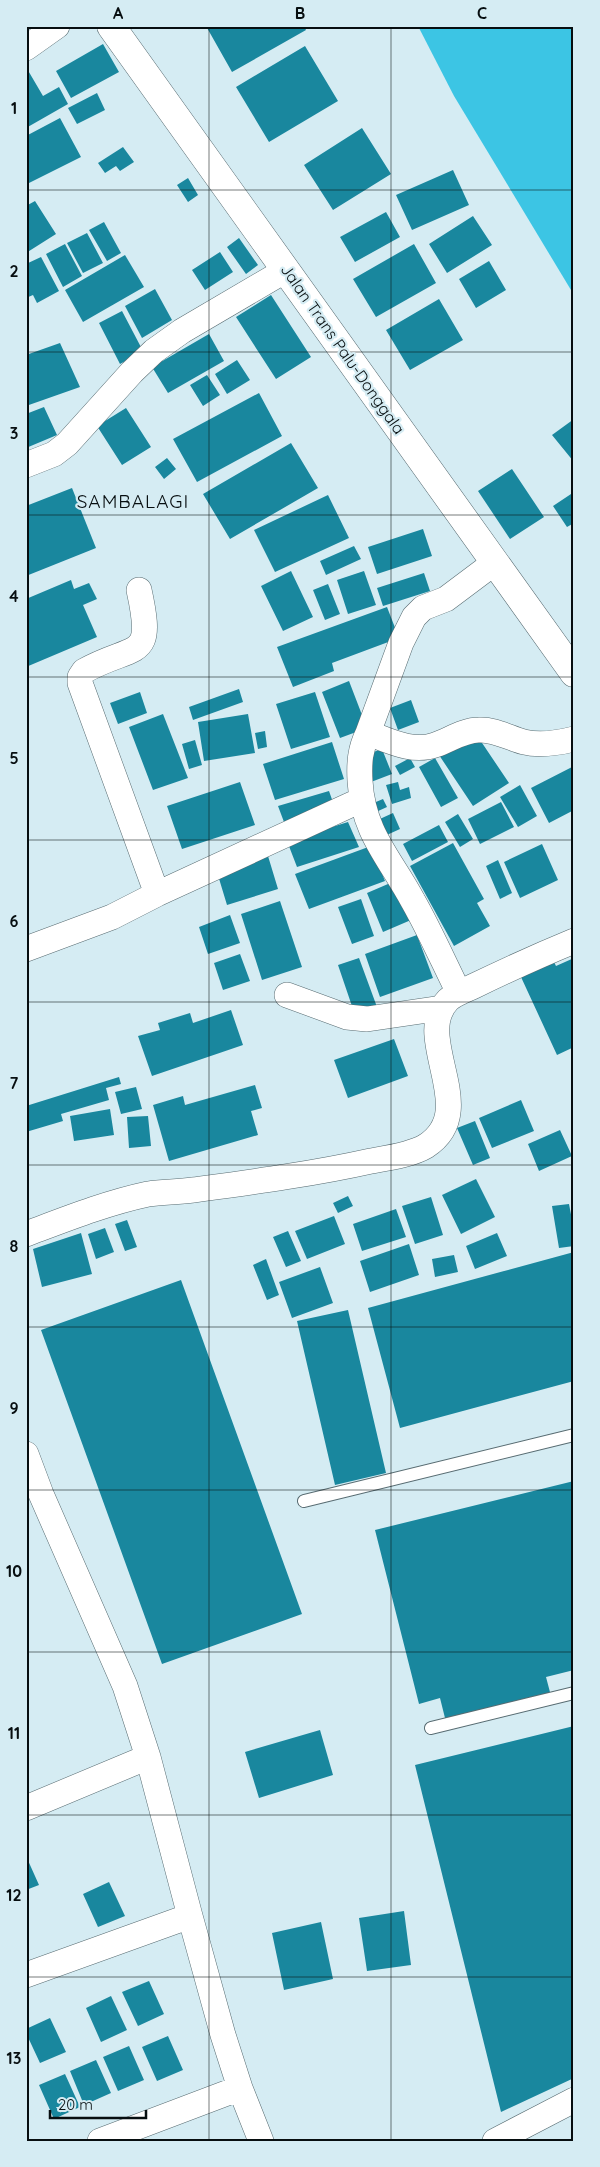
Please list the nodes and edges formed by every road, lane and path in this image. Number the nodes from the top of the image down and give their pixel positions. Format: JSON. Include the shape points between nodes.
{"nodes":[{"id":1,"x":57,"y":26,"type":"edge"},
{"id":2,"x":110,"y":26,"type":"edge"},
{"id":3,"x":26,"y":48,"type":"edge"},
{"id":4,"x":286,"y":270,"type":"junction"},
{"id":5,"x":26,"y":465,"type":"edge"},
{"id":6,"x":494,"y":563,"type":"junction"},
{"id":7,"x":139,"y":590,"type":"dead end"},
{"id":8,"x":574,"y":673,"type":"edge"},
{"id":9,"x":368,"y":734,"type":"junction"},
{"id":10,"x":574,"y":739,"type":"edge"},
{"id":11,"x":361,"y":800,"type":"junction"},
{"id":12,"x":157,"y":894,"type":"junction"},
{"id":13,"x":574,"y":941,"type":"edge"},
{"id":14,"x":26,"y":948,"type":"edge"},
{"id":15,"x":287,"y":994,"type":"dead end"},
{"id":16,"x":451,"y":1001,"type":"junction"},
{"id":17,"x":26,"y":1234,"type":"edge"},
{"id":18,"x":574,"y":1435,"type":"edge"},
{"id":19,"x":26,"y":1454,"type":"edge"},
{"id":20,"x":304,"y":1501,"type":"dead end"},
{"id":21,"x":574,"y":1693,"type":"edge"},
{"id":22,"x":431,"y":1728,"type":"dead end"},
{"id":23,"x":148,"y":1757,"type":"junction"},
{"id":24,"x":26,"y":1808,"type":"edge"},
{"id":25,"x":190,"y":1916,"type":"junction"},
{"id":26,"x":26,"y":1975,"type":"edge"},
{"id":27,"x":240,"y":2088,"type":"junction"},
{"id":28,"x":574,"y":2100,"type":"edge"},
{"id":29,"x":100,"y":2141,"type":"edge"},
{"id":30,"x":261,"y":2141,"type":"edge"},
{"id":31,"x":495,"y":2141,"type":"edge"}],
"edges":[{"from":1,"to":3,"type":"street"},
{"from":2,"to":4,"type":"highway","name":"Jalan Trans Palu-Donggala"},
{"from":4,"to":5,"type":"street","via":[[154,351],[67,444],[54,454]]},
{"from":4,"to":6,"type":"highway","name":"Jalan Trans Palu-Donggala"},
{"from":6,"to":8,"type":"highway","name":"Jalan Trans Palu-Donggala"},
{"from":6,"to":9,"type":"street","via":[[446,599],[423,608],[414,617],[401,643]]},
{"from":7,"to":12,"type":"street","via":[[145,620],[144,640],[135,650],[84,671],[80,682]]},
{"from":9,"to":10,"type":"street","via":[[416,748],[436,745],[479,730],[539,744]]},
{"from":9,"to":11,"type":"street","via":[[359,765]]},
{"from":11,"to":12,"type":"street"},
{"from":11,"to":16,"type":"street","via":[[375,840],[402,881]]},
{"from":12,"to":14,"type":"street","via":[[112,917]]},
{"from":13,"to":16,"type":"street","via":[[511,968]]},
{"from":15,"to":16,"type":"street","via":[[347,1017],[366,1019]]},
{"from":16,"to":17,"type":"street","via":[[438,1020],[439,1056],[449,1095],[447,1119],[441,1134],[424,1147],[349,1166],[149,1194],[96,1207]]},
{"from":18,"to":20,"type":"lane"},
{"from":19,"to":23,"type":"street","via":[[124,1686]]},
{"from":21,"to":22,"type":"lane"},
{"from":23,"to":24,"type":"street"},
{"from":23,"to":25,"type":"street"},
{"from":25,"to":26,"type":"street"},
{"from":25,"to":27,"type":"street"},
{"from":27,"to":29,"type":"street"},
{"from":27,"to":30,"type":"street"},
{"from":28,"to":31,"type":"street"}]}
